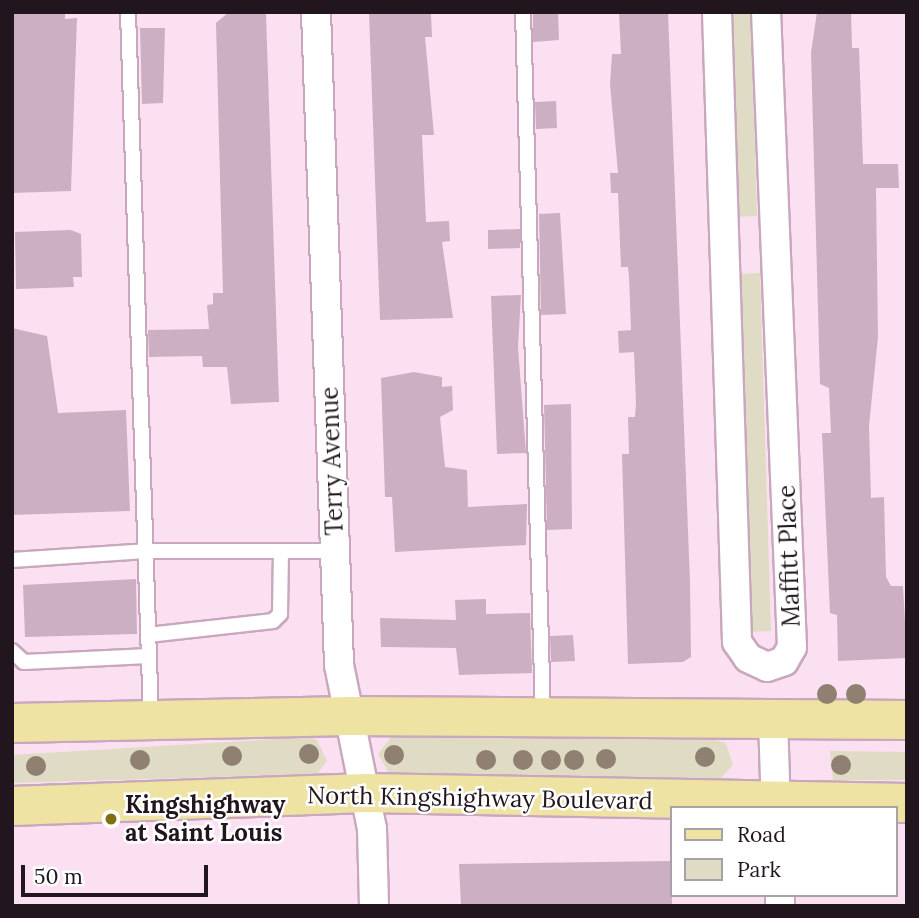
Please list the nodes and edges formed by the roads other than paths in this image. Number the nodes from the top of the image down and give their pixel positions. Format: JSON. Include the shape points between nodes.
{"nodes":[{"id":1,"x":128,"y":12,"type":"edge"},
{"id":2,"x":316,"y":12,"type":"edge"},
{"id":3,"x":523,"y":12,"type":"edge"},
{"id":4,"x":717,"y":12,"type":"edge"},
{"id":5,"x":766,"y":12,"type":"edge"},
{"id":6,"x":146,"y":551,"type":"junction"},
{"id":7,"x":281,"y":551,"type":"junction"},
{"id":8,"x":335,"y":551,"type":"junction"},
{"id":9,"x":12,"y":560,"type":"edge"},
{"id":10,"x":148,"y":635,"type":"junction"},
{"id":11,"x":12,"y":651,"type":"edge"},
{"id":12,"x":149,"y":656,"type":"junction"},
{"id":13,"x":349,"y":716,"type":"junction"},
{"id":14,"x":542,"y":717,"type":"junction"},
{"id":15,"x":773,"y":719,"type":"junction"},
{"id":16,"x":151,"y":720,"type":"junction"},
{"id":17,"x":907,"y":720,"type":"edge"},
{"id":18,"x":12,"y":723,"type":"edge"},
{"id":19,"x":366,"y":793,"type":"junction"},
{"id":20,"x":907,"y":803,"type":"edge"},
{"id":21,"x":776,"y":805,"type":"edge"},
{"id":22,"x":12,"y":806,"type":"edge"},
{"id":23,"x":374,"y":906,"type":"edge"}],
"edges":[{"from":1,"to":6,"type":"lane"},
{"from":2,"to":8,"type":"street","name":"Terry Avenue"},
{"from":3,"to":14,"type":"lane"},
{"from":4,"to":5,"type":"street","name":"Maffitt Place","via":[[737,642],[748,658],[767,667],[784,661],[792,648]]},
{"from":6,"to":7,"type":"lane"},
{"from":6,"to":9,"type":"lane"},
{"from":6,"to":10,"type":"lane"},
{"from":7,"to":8,"type":"lane"},
{"from":7,"to":10,"type":"lane","via":[[280,614],[273,621]]},
{"from":8,"to":13,"type":"street","name":"Terry Avenue","via":[[339,665]]},
{"from":10,"to":12,"type":"lane"},
{"from":11,"to":12,"type":"lane","via":[[24,662]]},
{"from":12,"to":16,"type":"lane"},
{"from":13,"to":14,"type":"main road"},
{"from":13,"to":16,"type":"main road"},
{"from":13,"to":19,"type":"street","name":"Terry Avenue"},
{"from":14,"to":15,"type":"main road"},
{"from":15,"to":17,"type":"main road"},
{"from":15,"to":21,"type":"street"},
{"from":16,"to":18,"type":"main road"},
{"from":19,"to":21,"type":"main road","name":"North Kingshighway Boulevard"},
{"from":19,"to":22,"type":"main road","name":"North Kingshighway Boulevard"},
{"from":19,"to":23,"type":"street","name":"Terry Avenue"},
{"from":20,"to":21,"type":"main road","name":"North Kingshighway Boulevard"}]}
